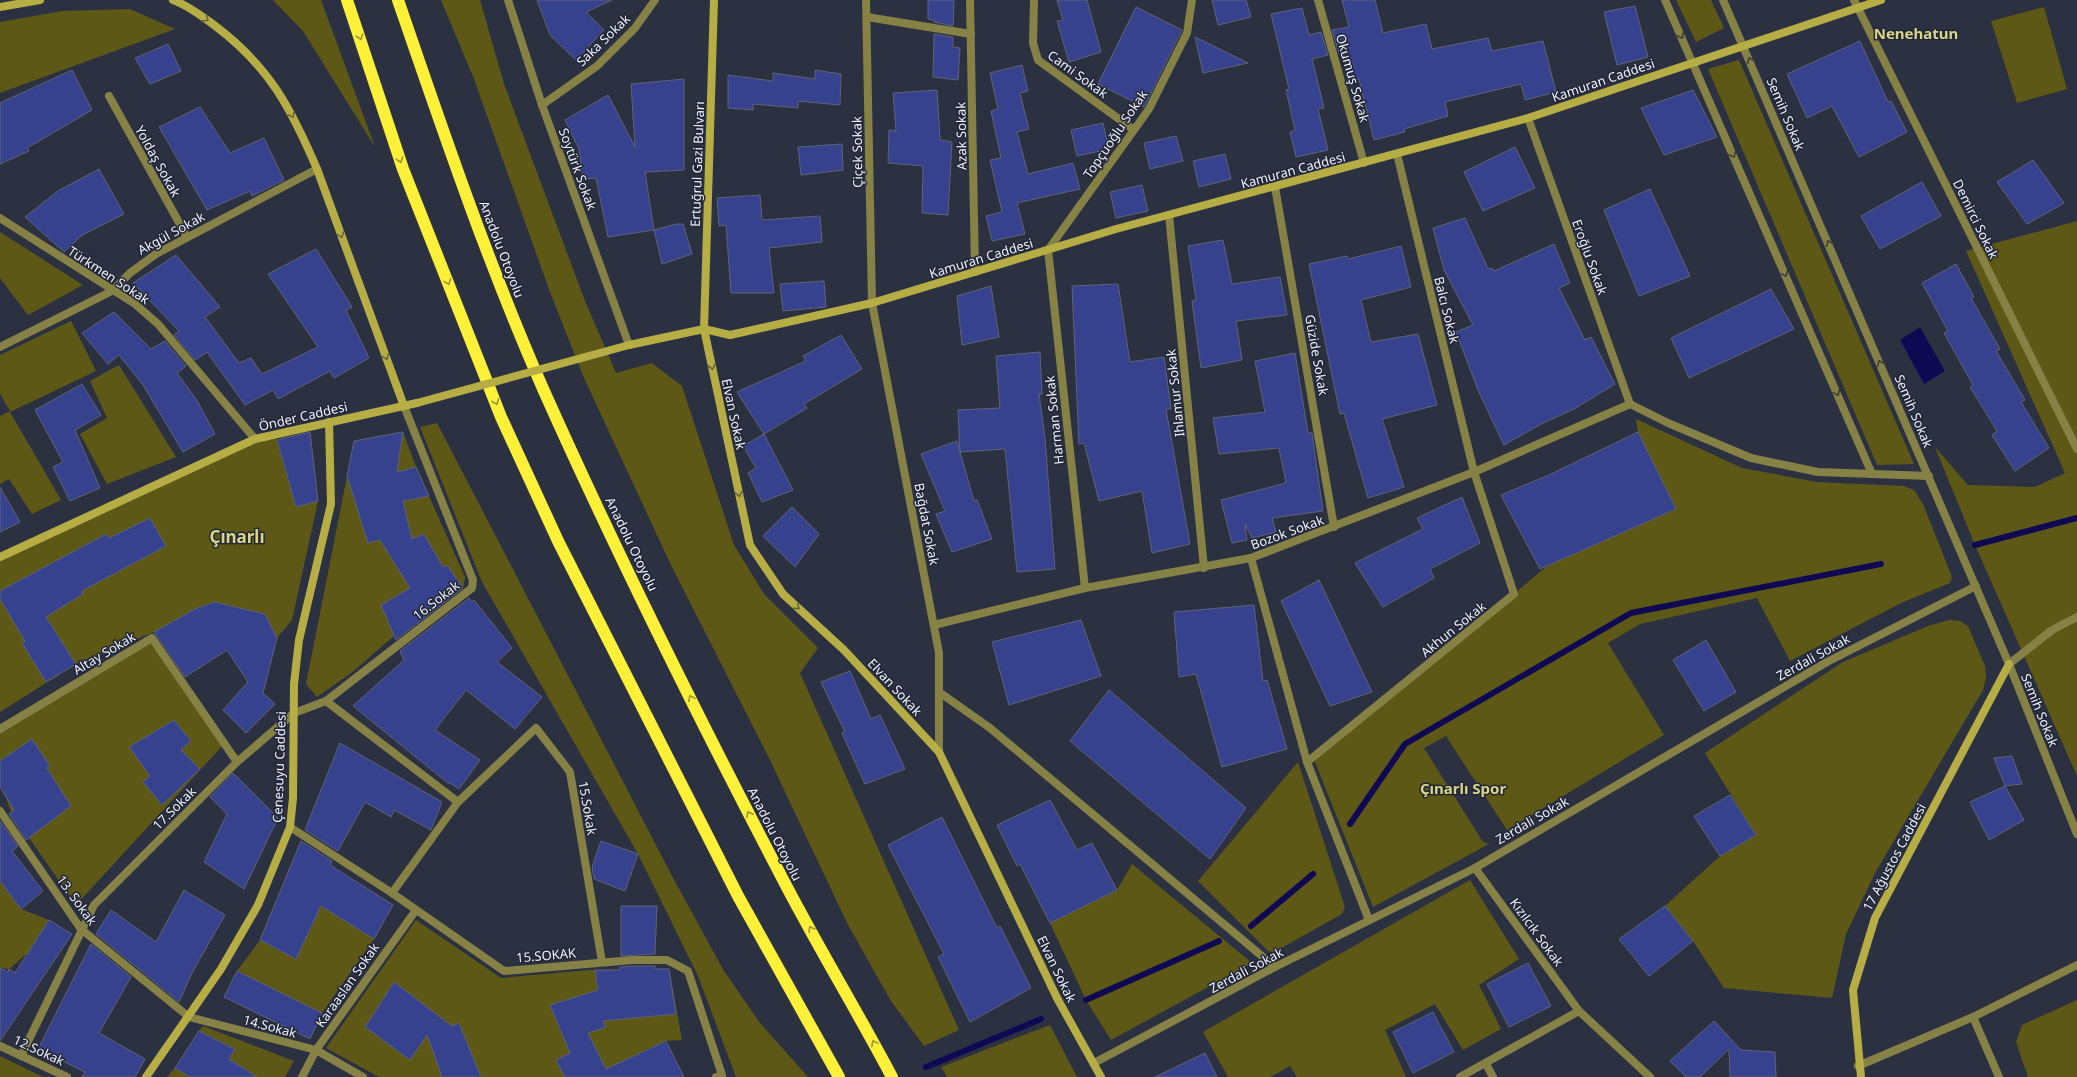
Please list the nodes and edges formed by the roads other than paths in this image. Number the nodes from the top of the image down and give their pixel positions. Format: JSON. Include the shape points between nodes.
{"nodes":[{"id":1,"x":40,"y":0,"type":"edge"},
{"id":2,"x":173,"y":0,"type":"edge"},
{"id":3,"x":347,"y":0,"type":"edge"},
{"id":4,"x":398,"y":0,"type":"edge"},
{"id":5,"x":508,"y":0,"type":"edge"},
{"id":6,"x":655,"y":0,"type":"edge"},
{"id":7,"x":714,"y":0,"type":"edge"},
{"id":8,"x":866,"y":0,"type":"edge"},
{"id":9,"x":970,"y":0,"type":"edge"},
{"id":10,"x":1034,"y":0,"type":"edge"},
{"id":11,"x":1192,"y":0,"type":"edge"},
{"id":12,"x":1318,"y":0,"type":"edge"},
{"id":13,"x":1665,"y":0,"type":"edge"},
{"id":14,"x":1723,"y":0,"type":"edge"},
{"id":15,"x":1881,"y":0,"type":"edge"},
{"id":16,"x":1856,"y":4,"type":"edge"},
{"id":17,"x":0,"y":7,"type":"edge"},
{"id":18,"x":867,"y":17,"type":"junction"},
{"id":19,"x":971,"y":34,"type":"junction"},
{"id":20,"x":1744,"y":47,"type":"junction"},
{"id":21,"x":1693,"y":62,"type":"junction"},
{"id":22,"x":109,"y":96,"type":"dead end"},
{"id":23,"x":542,"y":105,"type":"junction"},
{"id":24,"x":1528,"y":118,"type":"junction"},
{"id":25,"x":1134,"y":130,"type":"junction"},
{"id":26,"x":1397,"y":154,"type":"junction"},
{"id":27,"x":1364,"y":163,"type":"junction"},
{"id":28,"x":317,"y":169,"type":"junction"},
{"id":29,"x":1275,"y":187,"type":"junction"},
{"id":30,"x":1169,"y":215,"type":"junction"},
{"id":31,"x":0,"y":218,"type":"edge"},
{"id":32,"x":186,"y":237,"type":"junction"},
{"id":33,"x":1048,"y":250,"type":"junction"},
{"id":34,"x":975,"y":272,"type":"junction"},
{"id":35,"x":112,"y":291,"type":"junction"},
{"id":36,"x":872,"y":303,"type":"junction"},
{"id":37,"x":704,"y":329,"type":"junction"},
{"id":38,"x":629,"y":345,"type":"junction"},
{"id":39,"x":0,"y":347,"type":"edge"},
{"id":40,"x":1630,"y":404,"type":"junction"},
{"id":41,"x":404,"y":406,"type":"junction"},
{"id":42,"x":329,"y":422,"type":"junction"},
{"id":43,"x":255,"y":439,"type":"junction"},
{"id":44,"x":2077,"y":449,"type":"edge"},
{"id":45,"x":1474,"y":472,"type":"junction"},
{"id":46,"x":1872,"y":474,"type":"junction"},
{"id":47,"x":1929,"y":476,"type":"junction"},
{"id":48,"x":1334,"y":527,"type":"junction"},
{"id":49,"x":0,"y":557,"type":"edge"},
{"id":50,"x":1251,"y":558,"type":"junction"},
{"id":51,"x":1204,"y":568,"type":"junction"},
{"id":52,"x":1976,"y":586,"type":"junction"},
{"id":53,"x":1085,"y":588,"type":"junction"},
{"id":54,"x":2077,"y":617,"type":"edge"},
{"id":55,"x":934,"y":626,"type":"junction"},
{"id":56,"x":2009,"y":664,"type":"junction"},
{"id":57,"x":939,"y":692,"type":"junction"},
{"id":58,"x":326,"y":701,"type":"junction"},
{"id":59,"x":294,"y":713,"type":"junction"},
{"id":60,"x":0,"y":729,"type":"edge"},
{"id":61,"x":939,"y":752,"type":"junction"},
{"id":62,"x":237,"y":762,"type":"junction"},
{"id":63,"x":1307,"y":762,"type":"junction"},
{"id":64,"x":458,"y":802,"type":"junction"},
{"id":65,"x":0,"y":811,"type":"edge"},
{"id":66,"x":290,"y":826,"type":"junction"},
{"id":67,"x":2077,"y":834,"type":"edge"},
{"id":68,"x":1475,"y":868,"type":"junction"},
{"id":69,"x":392,"y":893,"type":"junction"},
{"id":70,"x":416,"y":910,"type":"junction"},
{"id":71,"x":1369,"y":920,"type":"junction"},
{"id":72,"x":81,"y":929,"type":"junction"},
{"id":73,"x":602,"y":962,"type":"junction"},
{"id":74,"x":2077,"y":965,"type":"edge"},
{"id":75,"x":1275,"y":967,"type":"junction"},
{"id":76,"x":1579,"y":1011,"type":"junction"},
{"id":77,"x":189,"y":1017,"type":"junction"},
{"id":78,"x":1973,"y":1017,"type":"junction"},
{"id":79,"x":0,"y":1046,"type":"edge"},
{"id":80,"x":316,"y":1050,"type":"junction"},
{"id":81,"x":21,"y":1056,"type":"junction"},
{"id":82,"x":1094,"y":1063,"type":"junction"},
{"id":83,"x":1486,"y":1064,"type":"junction"},
{"id":84,"x":1858,"y":1066,"type":"junction"},
{"id":85,"x":719,"y":1076,"type":"edge"},
{"id":86,"x":67,"y":1077,"type":"edge"},
{"id":87,"x":146,"y":1077,"type":"edge"},
{"id":88,"x":302,"y":1077,"type":"edge"},
{"id":89,"x":363,"y":1077,"type":"edge"},
{"id":90,"x":838,"y":1077,"type":"edge"},
{"id":91,"x":892,"y":1077,"type":"edge"},
{"id":92,"x":1101,"y":1077,"type":"edge"},
{"id":93,"x":1460,"y":1077,"type":"edge"},
{"id":94,"x":1493,"y":1077,"type":"edge"},
{"id":95,"x":1650,"y":1077,"type":"edge"},
{"id":96,"x":1861,"y":1077,"type":"edge"},
{"id":97,"x":1999,"y":1077,"type":"edge"}],
"edges":[{"from":1,"to":17,"type":"street"},
{"from":2,"to":28,"type":"street","one_way":true,"via":[[204,17],[225,33],[267,74],[288,106]]},
{"from":3,"to":90,"type":"highway","one_way":true,"via":[[403,168],[501,417],[554,534],[738,896]]},
{"from":91,"to":4,"type":"highway","name":"Anadolu Otoyolu","one_way":true,"via":[[778,871],[655,625],[550,403],[495,271]]},
{"from":5,"to":23,"type":"street","name":"Soytürk Sokak"},
{"from":6,"to":23,"type":"street","name":"Saka Sokak","via":[[635,28],[597,66]]},
{"from":7,"to":37,"type":"street","name":"Ertuğrul Gazi Bulvarı"},
{"from":8,"to":18,"type":"street","name":"Çiçek Sokak"},
{"from":9,"to":19,"type":"street","name":"Azak Sokak"},
{"from":10,"to":25,"type":"street","name":"Cami Sokak","via":[[1033,42],[1038,60]]},
{"from":11,"to":25,"type":"street","name":"Topçuoğlu Sokak","via":[[1187,33],[1149,109]]},
{"from":12,"to":27,"type":"street","name":"Okumuş Sokak"},
{"from":13,"to":21,"type":"street","one_way":true},
{"from":14,"to":20,"type":"street","name":"Semih Sokak"},
{"from":15,"to":16,"type":"street","name":"Kamuran Caddesi"},
{"from":16,"to":20,"type":"street","name":"Kamuran Caddesi"},
{"from":16,"to":44,"type":"street","name":"Demirci Sokak"},
{"from":18,"to":19,"type":"street"},
{"from":18,"to":36,"type":"street","name":"Çiçek Sokak"},
{"from":19,"to":34,"type":"street","name":"Azak Sokak"},
{"from":20,"to":21,"type":"street","name":"Kamuran Caddesi"},
{"from":47,"to":20,"type":"street","name":"Semih Sokak","one_way":true},
{"from":21,"to":24,"type":"street","name":"Kamuran Caddesi"},
{"from":21,"to":46,"type":"street","one_way":true},
{"from":22,"to":32,"type":"street","name":"Yoldaş Sokak"},
{"from":23,"to":38,"type":"street","name":"Soytürk Sokak"},
{"from":24,"to":26,"type":"street","name":"Kamuran Caddesi"},
{"from":24,"to":40,"type":"street","name":"Eroğlu Sokak"},
{"from":25,"to":33,"type":"street","name":"Topçuoğlu Sokak"},
{"from":26,"to":27,"type":"street","name":"Kamuran Caddesi"},
{"from":26,"to":45,"type":"street","name":"Balcı Sokak"},
{"from":27,"to":29,"type":"street","name":"Kamuran Caddesi"},
{"from":28,"to":32,"type":"street","name":"Akgül Sokak"},
{"from":28,"to":41,"type":"street","one_way":true},
{"from":29,"to":30,"type":"street","name":"Kamuran Caddesi"},
{"from":29,"to":48,"type":"street","name":"Güzide Sokak"},
{"from":30,"to":33,"type":"street","name":"Kamuran Caddesi"},
{"from":30,"to":51,"type":"street","name":"Ihlamur Sokak"},
{"from":31,"to":35,"type":"street","name":"Türkmen Sokak"},
{"from":32,"to":35,"type":"street","name":"Akgül Sokak","via":[[144,261]]},
{"from":33,"to":34,"type":"street","name":"Kamuran Caddesi"},
{"from":33,"to":53,"type":"street","name":"Harman Sokak"},
{"from":34,"to":36,"type":"street","name":"Kamuran Caddesi"},
{"from":35,"to":39,"type":"street","name":"Akgül Sokak"},
{"from":35,"to":43,"type":"street","name":"Türkmen Sokak","via":[[135,304],[158,324]]},
{"from":36,"to":37,"type":"street","name":"Kamuran Caddesi","via":[[730,335]]},
{"from":36,"to":55,"type":"street","name":"Bağdat Sokak"},
{"from":37,"to":38,"type":"street","name":"Önder Caddesi"},
{"from":37,"to":61,"type":"street","name":"Elvan Sokak","one_way":true,"via":[[750,545],[783,594],[844,650]]},
{"from":38,"to":41,"type":"street","name":"Önder Caddesi","bridge":true},
{"from":40,"to":45,"type":"street","name":"Bozok Sokak"},
{"from":40,"to":46,"type":"street","via":[[1752,458],[1818,472]]},
{"from":41,"to":42,"type":"street","name":"Önder Caddesi"},
{"from":41,"to":58,"type":"street","name":"16.Sokak","via":[[473,580],[472,588]]},
{"from":42,"to":43,"type":"street","name":"Önder Caddesi"},
{"from":42,"to":59,"type":"street","name":"Çenesuyu Caddesi","via":[[331,504],[299,640]]},
{"from":43,"to":49,"type":"street","name":"Önder Caddesi"},
{"from":45,"to":48,"type":"street","name":"Bozok Sokak"},
{"from":45,"to":63,"type":"street","name":"Akhun Sokak","via":[[1514,594]]},
{"from":46,"to":47,"type":"street"},
{"from":47,"to":52,"type":"street","name":"Semih Sokak"},
{"from":48,"to":50,"type":"street","name":"Bozok Sokak"},
{"from":50,"to":51,"type":"street","name":"Bozok Sokak"},
{"from":50,"to":63,"type":"street"},
{"from":51,"to":53,"type":"street","name":"Bozok Sokak"},
{"from":52,"to":56,"type":"street","name":"Semih Sokak"},
{"from":52,"to":68,"type":"street","name":"Zerdali Sokak","via":[[1826,662]]},
{"from":53,"to":55,"type":"street","name":"Bozok Sokak"},
{"from":54,"to":56,"type":"street","via":[[2052,630]]},
{"from":55,"to":57,"type":"street","name":"Bağdat Sokak","via":[[939,653]]},
{"from":56,"to":67,"type":"street","name":"Semih Sokak"},
{"from":56,"to":84,"type":"street","name":"17 Ağustos Caddesi","via":[[1875,918],[1853,990]]},
{"from":57,"to":61,"type":"street","name":"Bağdat Sokak"},
{"from":57,"to":75,"type":"street","via":[[990,728]]},
{"from":58,"to":59,"type":"street","name":"16.Sokak"},
{"from":58,"to":64,"type":"street"},
{"from":59,"to":62,"type":"street","name":"17.Sokak"},
{"from":59,"to":66,"type":"street","name":"Çenesuyu Caddesi","via":[[293,798]]},
{"from":60,"to":62,"type":"street","name":"Altay Sokak","via":[[152,638]]},
{"from":61,"to":82,"type":"street","name":"Elvan Sokak","via":[[1057,998]]},
{"from":62,"to":72,"type":"street","name":"17.Sokak","via":[[94,905]]},
{"from":63,"to":71,"type":"street"},
{"from":64,"to":69,"type":"street","name":"15.Sokak"},
{"from":64,"to":73,"type":"street","name":"15.Sokak","via":[[536,728],[570,772]]},
{"from":65,"to":72,"type":"street","name":"13. Sokak"},
{"from":66,"to":69,"type":"street","name":"15.SOKAK"},
{"from":66,"to":77,"type":"street","name":"Çenesuyu Caddesi","via":[[258,905],[221,969]]},
{"from":68,"to":71,"type":"street","name":"Zerdali Sokak"},
{"from":68,"to":76,"type":"street","name":"Kızılcık Sokak"},
{"from":69,"to":70,"type":"street","name":"15.SOKAK"},
{"from":70,"to":73,"type":"street","name":"15.SOKAK","via":[[504,971]]},
{"from":70,"to":80,"type":"street","name":"Karaaslan Sokak"},
{"from":71,"to":75,"type":"street","name":"Zerdali Sokak"},
{"from":72,"to":77,"type":"street","name":"13. Sokak"},
{"from":72,"to":81,"type":"street","name":"17.Sokak"},
{"from":73,"to":85,"type":"street","name":"15.SOKAK","via":[[667,960],[688,971]]},
{"from":74,"to":78,"type":"street"},
{"from":75,"to":82,"type":"street","name":"Zerdali Sokak"},
{"from":76,"to":83,"type":"street"},
{"from":76,"to":95,"type":"street","name":"Kızılcık Sokak"},
{"from":77,"to":80,"type":"street","name":"14.Sokak"},
{"from":77,"to":87,"type":"street","name":"Çenesuyu Caddesi"},
{"from":78,"to":84,"type":"street"},
{"from":78,"to":97,"type":"street"},
{"from":79,"to":81,"type":"street","name":"12.Sokak"},
{"from":80,"to":88,"type":"street","name":"Karaaslan Sokak"},
{"from":80,"to":89,"type":"street","name":"14.Sokak"},
{"from":81,"to":86,"type":"street","name":"12.Sokak"},
{"from":82,"to":92,"type":"street","name":"Elvan Sokak"},
{"from":83,"to":93,"type":"street"},
{"from":83,"to":94,"type":"street"},
{"from":84,"to":96,"type":"street","name":"17 Ağustos Caddesi"}]}
